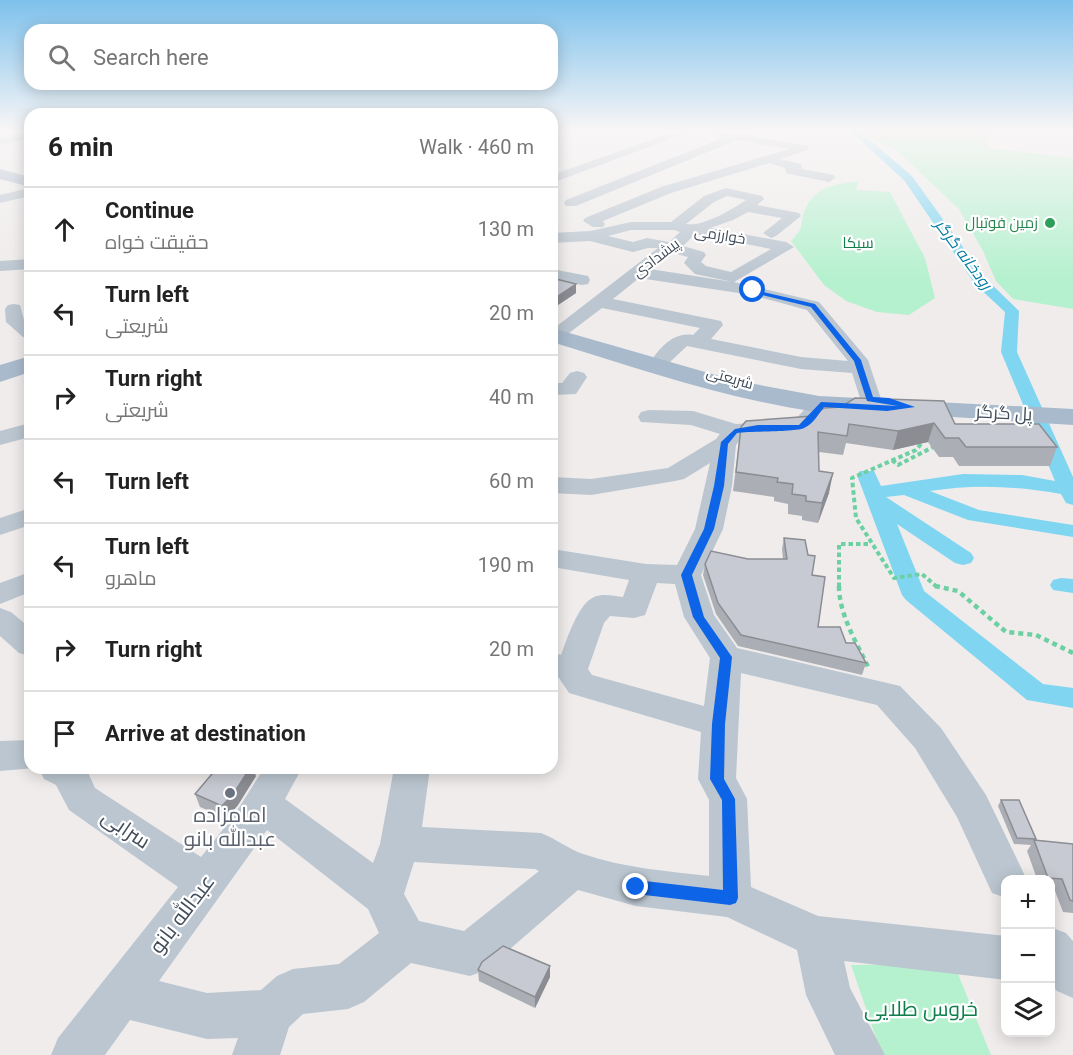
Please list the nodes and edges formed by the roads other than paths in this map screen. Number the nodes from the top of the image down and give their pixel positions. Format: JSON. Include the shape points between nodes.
{"nodes":[{"id":1,"x":631,"y":179,"type":"edge"},
{"id":2,"x":703,"y":179,"type":"edge"},
{"id":3,"x":600,"y":192,"type":"junction"},
{"id":4,"x":24,"y":193,"type":"edge"},
{"id":5,"x":0,"y":199,"type":"edge"},
{"id":6,"x":639,"y":200,"type":"junction"},
{"id":7,"x":571,"y":203,"type":"dead end"},
{"id":8,"x":751,"y":203,"type":"junction"},
{"id":9,"x":718,"y":221,"type":"junction"},
{"id":10,"x":674,"y":226,"type":"junction"},
{"id":11,"x":614,"y":230,"type":"junction"},
{"id":12,"x":692,"y":231,"type":"junction"},
{"id":13,"x":771,"y":232,"type":"junction"},
{"id":14,"x":590,"y":236,"type":"junction"},
{"id":15,"x":558,"y":238,"type":"edge"},
{"id":16,"x":756,"y":240,"type":"junction"},
{"id":17,"x":669,"y":247,"type":"junction"},
{"id":18,"x":24,"y":264,"type":"edge"},
{"id":19,"x":0,"y":266,"type":"edge"},
{"id":20,"x":636,"y":272,"type":"junction"},
{"id":21,"x":558,"y":275,"type":"edge"},
{"id":22,"x":582,"y":280,"type":"dead end"},
{"id":23,"x":732,"y":282,"type":"junction"},
{"id":24,"x":599,"y":302,"type":"junction"},
{"id":25,"x":24,"y":305,"type":"edge"},
{"id":26,"x":12,"y":320,"type":"edge"},
{"id":27,"x":558,"y":330,"type":"edge"},
{"id":28,"x":558,"y":334,"type":"edge"},
{"id":29,"x":558,"y":334,"type":"edge"},
{"id":30,"x":697,"y":342,"type":"junction"},
{"id":31,"x":663,"y":358,"type":"junction"},
{"id":32,"x":24,"y":365,"type":"edge"},
{"id":33,"x":861,"y":368,"type":"junction"},
{"id":34,"x":0,"y":374,"type":"edge"},
{"id":35,"x":577,"y":377,"type":"dead end"},
{"id":36,"x":558,"y":389,"type":"edge"},
{"id":37,"x":870,"y":399,"type":"junction"},
{"id":38,"x":821,"y":405,"type":"junction"},
{"id":39,"x":923,"y":408,"type":"junction"},
{"id":40,"x":650,"y":417,"type":"dead end"},
{"id":41,"x":1073,"y":417,"type":"edge"},
{"id":42,"x":24,"y":432,"type":"edge"},
{"id":43,"x":0,"y":438,"type":"edge"},
{"id":44,"x":729,"y":438,"type":"junction"},
{"id":45,"x":558,"y":492,"type":"edge"},
{"id":46,"x":24,"y":518,"type":"edge"},
{"id":47,"x":0,"y":527,"type":"edge"},
{"id":48,"x":558,"y":559,"type":"edge"},
{"id":49,"x":646,"y":573,"type":"junction"},
{"id":50,"x":687,"y":575,"type":"junction"},
{"id":51,"x":24,"y":583,"type":"edge"},
{"id":52,"x":0,"y":594,"type":"edge"},
{"id":53,"x":0,"y":619,"type":"edge"},
{"id":54,"x":24,"y":640,"type":"edge"},
{"id":55,"x":726,"y":657,"type":"junction"},
{"id":56,"x":562,"y":667,"type":"edge"},
{"id":57,"x":719,"y":724,"type":"junction"},
{"id":58,"x":24,"y":755,"type":"edge"},
{"id":59,"x":0,"y":756,"type":"edge"},
{"id":60,"x":70,"y":774,"type":"edge"},
{"id":61,"x":280,"y":774,"type":"edge"},
{"id":62,"x":411,"y":774,"type":"edge"},
{"id":63,"x":262,"y":804,"type":"junction"},
{"id":64,"x":400,"y":844,"type":"junction"},
{"id":65,"x":572,"y":870,"type":"junction"},
{"id":66,"x":1005,"y":875,"type":"edge"},
{"id":67,"x":206,"y":883,"type":"junction"},
{"id":68,"x":383,"y":895,"type":"junction"},
{"id":69,"x":730,"y":898,"type":"junction"},
{"id":70,"x":816,"y":937,"type":"junction"},
{"id":71,"x":405,"y":940,"type":"junction"},
{"id":72,"x":1001,"y":958,"type":"edge"},
{"id":73,"x":121,"y":995,"type":"junction"},
{"id":74,"x":263,"y":1034,"type":"edge"},
{"id":75,"x":75,"y":1055,"type":"edge"},
{"id":76,"x":861,"y":1055,"type":"edge"}],
"edges":[{"from":1,"to":3,"type":"street"},
{"from":2,"to":6,"type":"street"},
{"from":3,"to":6,"type":"street"},
{"from":3,"to":7,"type":"street"},
{"from":4,"to":5,"type":"street"},
{"from":6,"to":11,"type":"street","via":[[590,221]]},
{"from":8,"to":9,"type":"street","name":"پیشدادی"},
{"from":8,"to":10,"type":"street","via":[[726,192],[709,198]]},
{"from":8,"to":13,"type":"street","via":[[794,216]]},
{"from":9,"to":12,"type":"street","name":"پیشدادی"},
{"from":9,"to":13,"type":"street"},
{"from":10,"to":11,"type":"street","name":"خوارزمی"},
{"from":10,"to":12,"type":"street","name":"خوارزمی"},
{"from":11,"to":14,"type":"street","name":"خوارزمی"},
{"from":12,"to":16,"type":"street","name":"خوارزمی"},
{"from":12,"to":17,"type":"street","name":"پیشدادی"},
{"from":13,"to":16,"type":"street"},
{"from":14,"to":15,"type":"street"},
{"from":14,"to":17,"type":"street","via":[[633,248],[647,243]]},
{"from":16,"to":23,"type":"street","name":"خوارزمی","via":[[786,247]]},
{"from":17,"to":20,"type":"street","name":"پیشدادی"},
{"from":17,"to":23,"type":"street","via":[[698,255],[692,263]]},
{"from":18,"to":19,"type":"street"},
{"from":20,"to":23,"type":"street"},
{"from":20,"to":24,"type":"street","name":"پیشدادی"},
{"from":21,"to":22,"type":"street"},
{"from":23,"to":33,"type":"street","via":[[813,306]]},
{"from":24,"to":27,"type":"street","name":"پیشدادی"},
{"from":24,"to":30,"type":"street","via":[[714,325]]},
{"from":25,"to":26,"type":"street"},
{"from":28,"to":31,"type":"main road","name":"شریعتی"},
{"from":29,"to":38,"type":"main road","name":"شریعتی","via":[[753,394]]},
{"from":30,"to":31,"type":"street","via":[[683,339]]},
{"from":30,"to":33,"type":"street","via":[[801,363]]},
{"from":31,"to":37,"type":"main road","name":"شریعتی","via":[[758,386]]},
{"from":32,"to":34,"type":"main road"},
{"from":33,"to":37,"type":"street"},
{"from":35,"to":36,"type":"street","via":[[568,389]]},
{"from":37,"to":39,"type":"main road","name":"شریعتی"},
{"from":38,"to":39,"type":"main road","name":"شریعتی"},
{"from":38,"to":44,"type":"street","via":[[801,427],[758,428]]},
{"from":39,"to":41,"type":"main road","name":"پل گرگر"},
{"from":40,"to":44,"type":"street","via":[[693,418]]},
{"from":42,"to":43,"type":"street"},
{"from":44,"to":45,"type":"street","via":[[675,474]]},
{"from":44,"to":50,"type":"street","via":[[709,529]]},
{"from":46,"to":47,"type":"street"},
{"from":48,"to":49,"type":"street"},
{"from":49,"to":50,"type":"street"},
{"from":49,"to":56,"type":"street","via":[[634,608],[602,605]]},
{"from":50,"to":55,"type":"street","via":[[699,617]]},
{"from":51,"to":52,"type":"street"},
{"from":53,"to":54,"type":"street"},
{"from":55,"to":57,"type":"street"},
{"from":55,"to":66,"type":"street","via":[[888,695],[928,738],[972,807]]},
{"from":56,"to":57,"type":"street","via":[[581,684]]},
{"from":57,"to":69,"type":"street","via":[[717,779],[728,799]]},
{"from":58,"to":59,"type":"street"},
{"from":60,"to":67,"type":"street","name":"سرابی","via":[[82,799]]},
{"from":61,"to":63,"type":"street","name":"عبدالله بانو"},
{"from":62,"to":64,"type":"street"},
{"from":63,"to":67,"type":"street","name":"عبدالله بانو"},
{"from":63,"to":68,"type":"street"},
{"from":64,"to":65,"type":"street","via":[[541,851]]},
{"from":64,"to":68,"type":"street"},
{"from":65,"to":69,"type":"street","via":[[636,887]]},
{"from":65,"to":71,"type":"street","via":[[470,954]]},
{"from":67,"to":73,"type":"street","name":"عبدالله بانو"},
{"from":68,"to":71,"type":"street"},
{"from":69,"to":70,"type":"street"},
{"from":70,"to":72,"type":"street"},
{"from":70,"to":76,"type":"street","via":[[829,995]]},
{"from":71,"to":74,"type":"street","via":[[348,986],[293,992]]},
{"from":73,"to":74,"type":"street"},
{"from":73,"to":75,"type":"street","name":"عبدالله بانو"}]}
